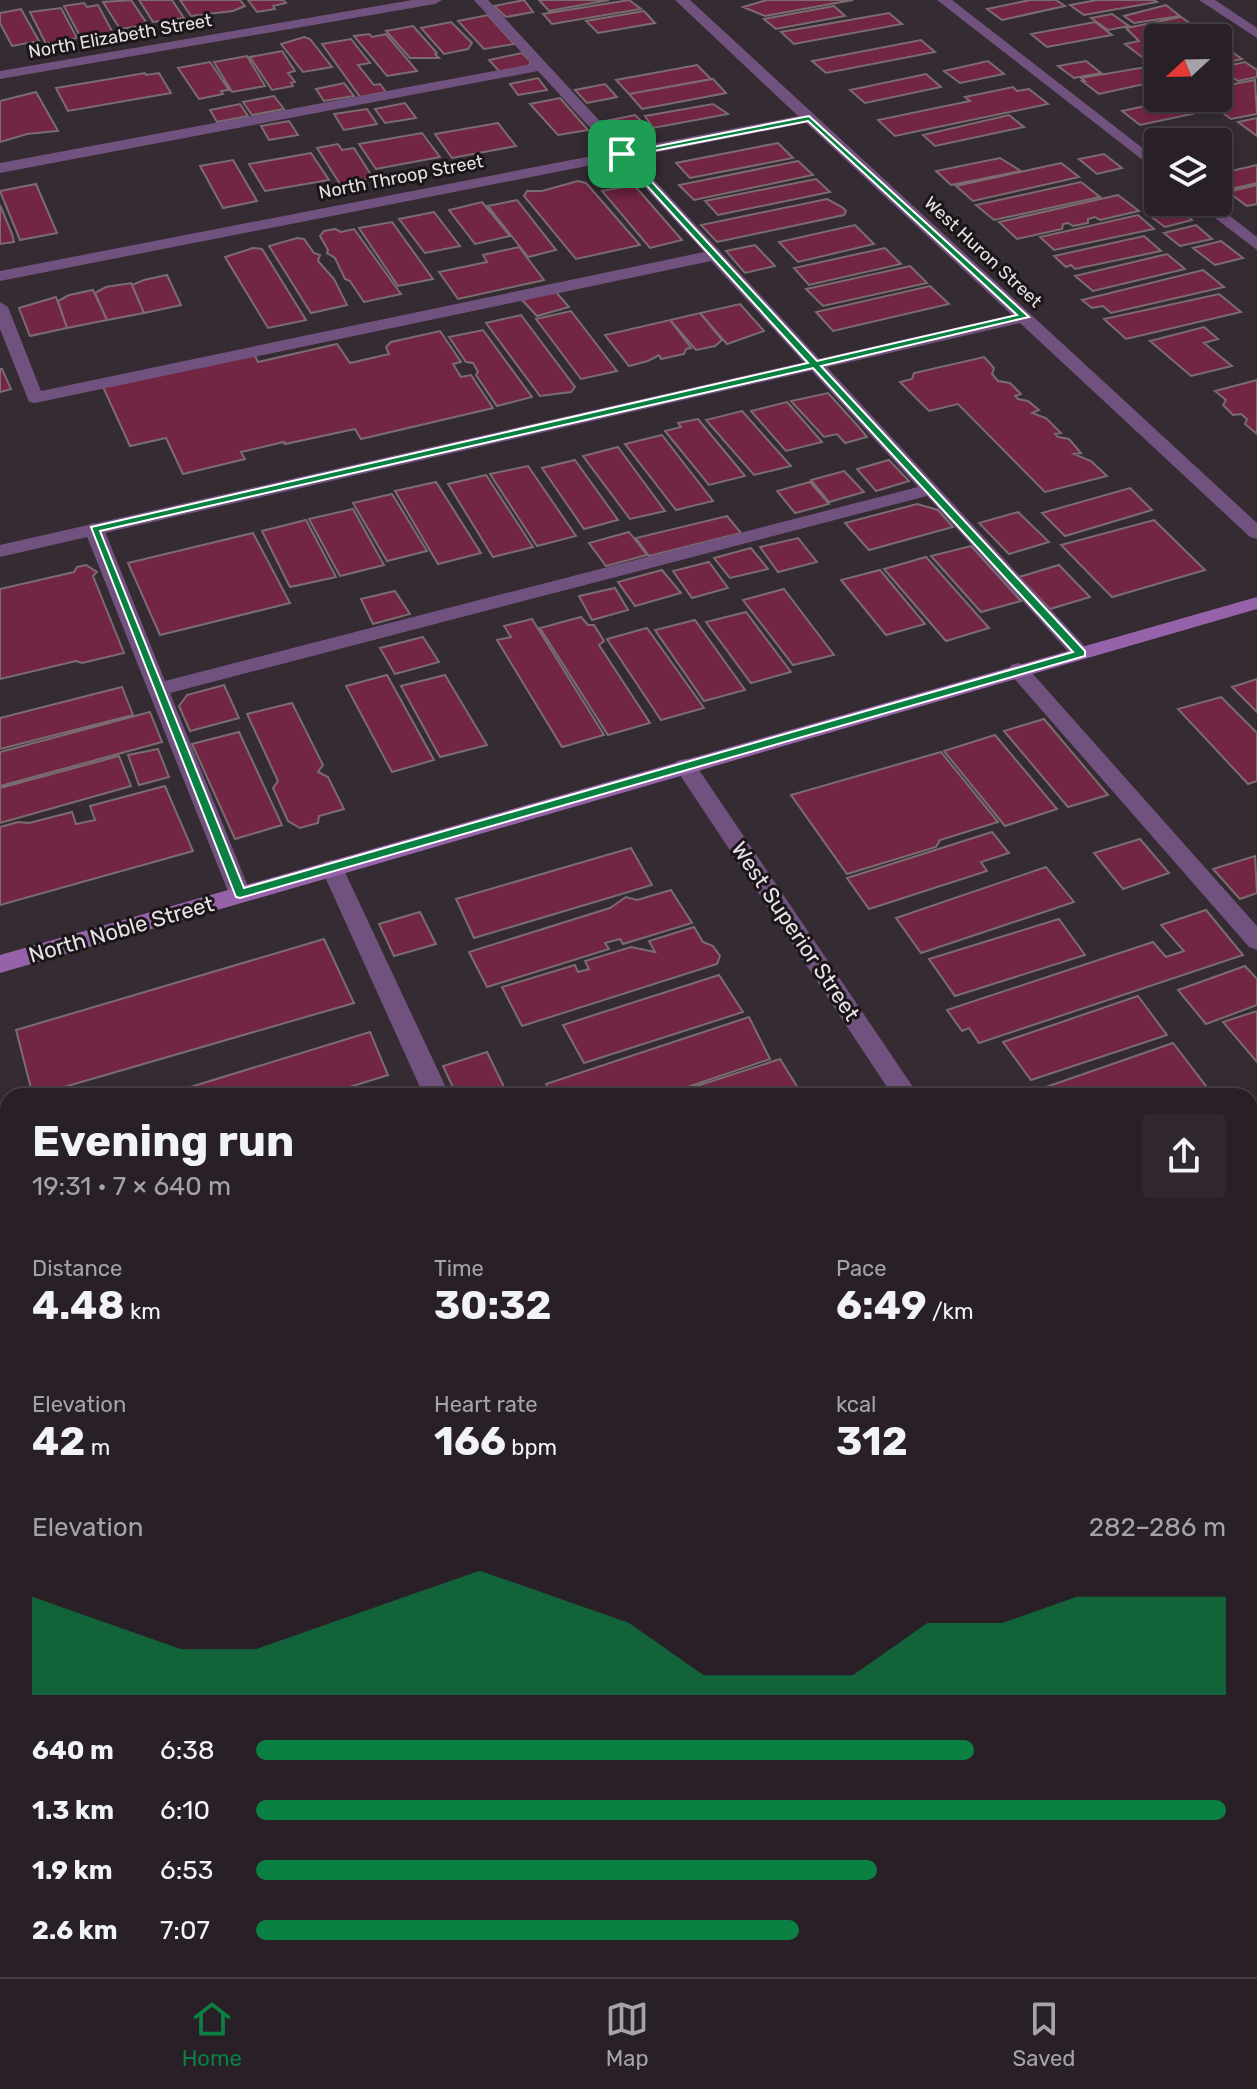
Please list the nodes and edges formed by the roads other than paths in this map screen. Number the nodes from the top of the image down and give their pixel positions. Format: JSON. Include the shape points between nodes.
{"nodes":[{"id":1,"x":435,"y":0,"type":"edge"},
{"id":2,"x":481,"y":0,"type":"edge"},
{"id":3,"x":682,"y":0,"type":"edge"},
{"id":4,"x":944,"y":0,"type":"edge"},
{"id":5,"x":1206,"y":0,"type":"edge"},
{"id":6,"x":1257,"y":34,"type":"edge"},
{"id":7,"x":542,"y":66,"type":"junction"},
{"id":8,"x":0,"y":75,"type":"edge"},
{"id":9,"x":809,"y":118,"type":"junction"},
{"id":10,"x":622,"y":154,"type":"junction"},
{"id":11,"x":1144,"y":156,"type":"edge"},
{"id":12,"x":0,"y":168,"type":"edge"},
{"id":13,"x":1220,"y":216,"type":"edge"},
{"id":14,"x":1257,"y":245,"type":"edge"},
{"id":15,"x":715,"y":255,"type":"junction"},
{"id":16,"x":0,"y":276,"type":"edge"},
{"id":17,"x":0,"y":307,"type":"edge"},
{"id":18,"x":1024,"y":317,"type":"junction"},
{"id":19,"x":815,"y":365,"type":"junction"},
{"id":20,"x":930,"y":490,"type":"junction"},
{"id":21,"x":94,"y":529,"type":"junction"},
{"id":22,"x":1257,"y":533,"type":"edge"},
{"id":23,"x":0,"y":551,"type":"edge"},
{"id":24,"x":1257,"y":603,"type":"edge"},
{"id":25,"x":1081,"y":653,"type":"junction"},
{"id":26,"x":1018,"y":670,"type":"junction"},
{"id":27,"x":158,"y":689,"type":"junction"},
{"id":28,"x":685,"y":766,"type":"junction"},
{"id":29,"x":332,"y":868,"type":"junction"},
{"id":30,"x":240,"y":894,"type":"junction"},
{"id":31,"x":1257,"y":941,"type":"edge"},
{"id":32,"x":0,"y":964,"type":"edge"},
{"id":33,"x":433,"y":1088,"type":"edge"},
{"id":34,"x":901,"y":1088,"type":"edge"}],
"edges":[{"from":1,"to":8,"type":"street","name":"North Elizabeth Street"},
{"from":2,"to":7,"type":"street"},
{"from":3,"to":9,"type":"street","name":"West Huron Street"},
{"from":4,"to":11,"type":"street"},
{"from":5,"to":6,"type":"street"},
{"from":7,"to":10,"type":"street"},
{"from":7,"to":12,"type":"street"},
{"from":9,"to":10,"type":"street","name":"North Throop Street"},
{"from":9,"to":18,"type":"street","name":"West Huron Street"},
{"from":10,"to":15,"type":"street"},
{"from":10,"to":16,"type":"street","name":"North Throop Street"},
{"from":13,"to":14,"type":"street"},
{"from":15,"to":17,"type":"street","via":[[35,398]]},
{"from":15,"to":19,"type":"street"},
{"from":18,"to":19,"type":"street"},
{"from":18,"to":22,"type":"street","name":"West Huron Street"},
{"from":19,"to":20,"type":"street"},
{"from":19,"to":21,"type":"street"},
{"from":20,"to":25,"type":"street"},
{"from":20,"to":27,"type":"street"},
{"from":21,"to":23,"type":"street"},
{"from":21,"to":27,"type":"street"},
{"from":24,"to":25,"type":"street","name":"North Noble Street"},
{"from":25,"to":26,"type":"street","name":"North Noble Street"},
{"from":26,"to":28,"type":"street","name":"North Noble Street"},
{"from":26,"to":31,"type":"street"},
{"from":27,"to":30,"type":"street"},
{"from":28,"to":29,"type":"street","name":"North Noble Street"},
{"from":28,"to":34,"type":"street","name":"West Superior Street"},
{"from":29,"to":30,"type":"street","name":"North Noble Street"},
{"from":29,"to":33,"type":"street"},
{"from":30,"to":32,"type":"street","name":"North Noble Street"}]}
